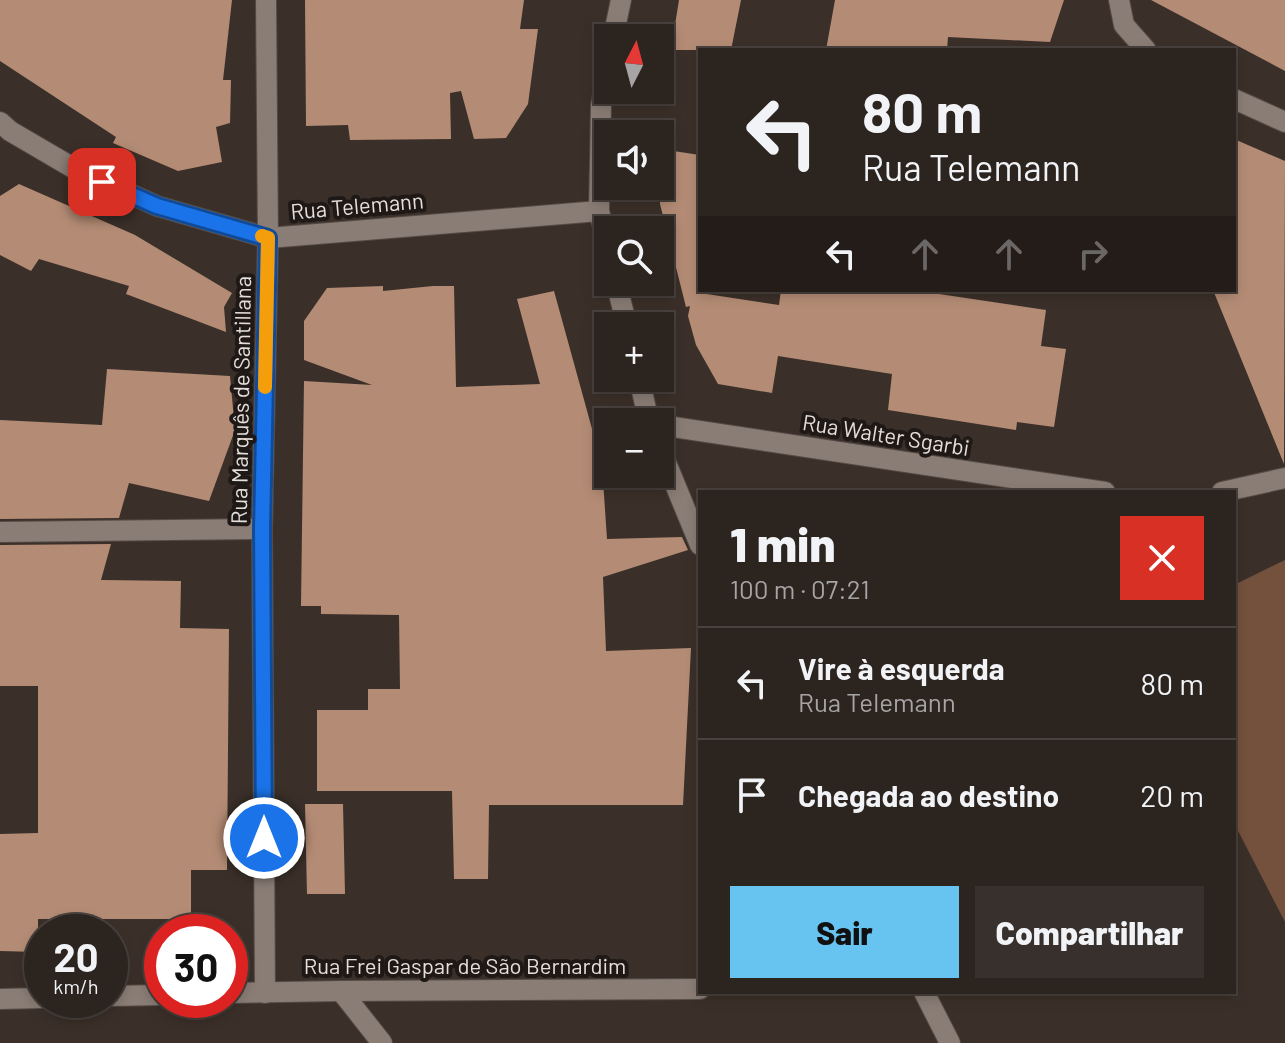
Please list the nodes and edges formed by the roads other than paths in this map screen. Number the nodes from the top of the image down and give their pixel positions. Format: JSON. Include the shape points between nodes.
{"nodes":[{"id":1,"x":266,"y":0,"type":"edge"},
{"id":2,"x":621,"y":0,"type":"edge"},
{"id":3,"x":1119,"y":0,"type":"edge"},
{"id":4,"x":616,"y":24,"type":"edge"},
{"id":5,"x":1144,"y":48,"type":"edge"},
{"id":6,"x":1236,"y":100,"type":"edge"},
{"id":7,"x":601,"y":104,"type":"edge"},
{"id":8,"x":0,"y":122,"type":"edge"},
{"id":9,"x":1285,"y":122,"type":"edge"},
{"id":10,"x":599,"y":211,"type":"junction"},
{"id":11,"x":600,"y":216,"type":"edge"},
{"id":12,"x":268,"y":238,"type":"junction"},
{"id":13,"x":674,"y":427,"type":"edge"},
{"id":14,"x":1285,"y":478,"type":"edge"},
{"id":15,"x":674,"y":482,"type":"edge"},
{"id":16,"x":1092,"y":490,"type":"edge"},
{"id":17,"x":1231,"y":490,"type":"edge"},
{"id":18,"x":262,"y":529,"type":"junction"},
{"id":19,"x":0,"y":532,"type":"edge"},
{"id":20,"x":698,"y":540,"type":"edge"},
{"id":21,"x":698,"y":989,"type":"edge"},
{"id":22,"x":341,"y":991,"type":"junction"},
{"id":23,"x":248,"y":993,"type":"edge"},
{"id":24,"x":265,"y":993,"type":"junction"},
{"id":25,"x":925,"y":994,"type":"edge"},
{"id":26,"x":24,"y":998,"type":"edge"},
{"id":27,"x":0,"y":999,"type":"edge"},
{"id":28,"x":382,"y":1043,"type":"edge"},
{"id":29,"x":950,"y":1043,"type":"edge"}],
"edges":[{"from":1,"to":12,"type":"street","name":"Rua Marquês de Santillana"},
{"from":2,"to":4,"type":"street"},
{"from":3,"to":5,"type":"street","via":[[1124,25]]},
{"from":6,"to":9,"type":"street"},
{"from":7,"to":10,"type":"street"},
{"from":8,"to":12,"type":"street","name":"Rua Telemann","via":[[75,169],[157,206]]},
{"from":10,"to":11,"type":"street"},
{"from":10,"to":12,"type":"street","name":"Rua Telemann"},
{"from":12,"to":18,"type":"street","name":"Rua Marquês de Santillana"},
{"from":13,"to":16,"type":"street","name":"Rua Walter Sgarbi"},
{"from":14,"to":17,"type":"street"},
{"from":15,"to":20,"type":"street"},
{"from":18,"to":19,"type":"street"},
{"from":18,"to":24,"type":"street","name":"Rua Marquês de Santillana"},
{"from":21,"to":22,"type":"street","name":"Rua Frei Gaspar de São Bernardim"},
{"from":22,"to":24,"type":"street","name":"Rua Frei Gaspar de São Bernardim"},
{"from":22,"to":28,"type":"street"},
{"from":23,"to":24,"type":"street","name":"Rua Frei Gaspar de São Bernardim"},
{"from":25,"to":29,"type":"street"},
{"from":26,"to":27,"type":"street"}]}
